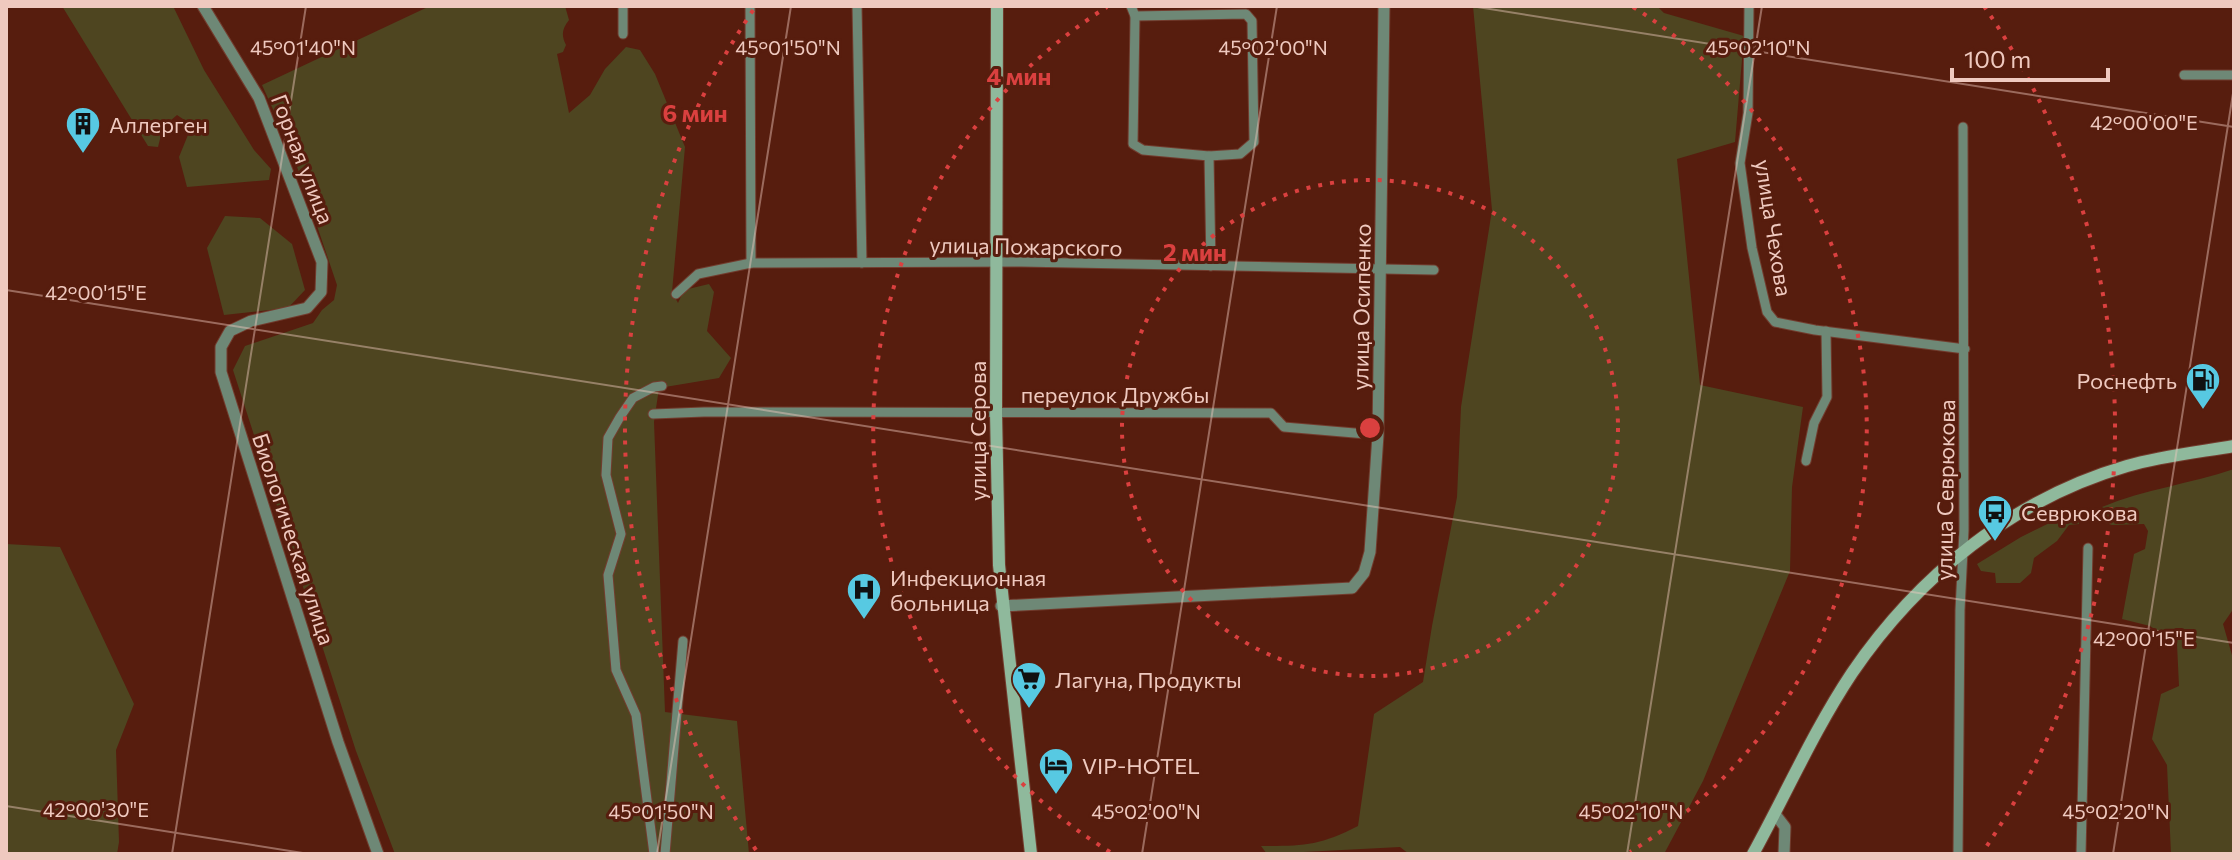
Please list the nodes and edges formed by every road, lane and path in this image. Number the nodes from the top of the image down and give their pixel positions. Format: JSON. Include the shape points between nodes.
{"nodes":[{"id":1,"x":623,"y":6,"type":"edge"},
{"id":2,"x":750,"y":6,"type":"edge"},
{"id":3,"x":857,"y":6,"type":"edge"},
{"id":4,"x":997,"y":6,"type":"edge"},
{"id":5,"x":1384,"y":6,"type":"edge"},
{"id":6,"x":1749,"y":6,"type":"edge"},
{"id":7,"x":209,"y":8,"type":"edge"},
{"id":8,"x":1133,"y":11,"type":"edge"},
{"id":9,"x":623,"y":34,"type":"dead end"},
{"id":10,"x":2184,"y":75,"type":"dead end"},
{"id":11,"x":2234,"y":75,"type":"edge"},
{"id":12,"x":1963,"y":127,"type":"dead end"},
{"id":13,"x":1209,"y":156,"type":"junction"},
{"id":14,"x":751,"y":263,"type":"junction"},
{"id":15,"x":862,"y":263,"type":"junction"},
{"id":16,"x":997,"y":263,"type":"junction"},
{"id":17,"x":1211,"y":266,"type":"junction"},
{"id":18,"x":1434,"y":270,"type":"dead end"},
{"id":19,"x":1382,"y":271,"type":"junction"},
{"id":20,"x":321,"y":292,"type":"joint"},
{"id":21,"x":676,"y":294,"type":"dead end"},
{"id":22,"x":1826,"y":331,"type":"junction"},
{"id":23,"x":1965,"y":349,"type":"junction"},
{"id":24,"x":662,"y":386,"type":"dead end"},
{"id":25,"x":996,"y":412,"type":"junction"},
{"id":26,"x":653,"y":414,"type":"dead end"},
{"id":27,"x":1378,"y":435,"type":"junction"},
{"id":28,"x":2234,"y":446,"type":"edge"},
{"id":29,"x":1806,"y":461,"type":"dead end"},
{"id":30,"x":2088,"y":548,"type":"dead end"},
{"id":31,"x":1963,"y":551,"type":"junction"},
{"id":32,"x":1001,"y":606,"type":"junction"},
{"id":33,"x":683,"y":641,"type":"dead end"},
{"id":34,"x":1775,"y":814,"type":"junction"},
{"id":35,"x":378,"y":854,"type":"edge"},
{"id":36,"x":654,"y":854,"type":"edge"},
{"id":37,"x":665,"y":854,"type":"edge"},
{"id":38,"x":1031,"y":854,"type":"edge"},
{"id":39,"x":1753,"y":854,"type":"edge"},
{"id":40,"x":1784,"y":854,"type":"edge"},
{"id":41,"x":1958,"y":854,"type":"edge"},
{"id":42,"x":2081,"y":854,"type":"edge"}],
"edges":[{"from":1,"to":9,"type":"street"},
{"from":2,"to":14,"type":"street"},
{"from":3,"to":15,"type":"street"},
{"from":4,"to":16,"type":"main road","name":"улица Серова"},
{"from":5,"to":19,"type":"street","name":"улица Осипенко"},
{"from":6,"to":22,"type":"street","name":"улица Чехова","via":[[1748,113],[1740,163],[1767,312],[1775,322]]},
{"from":7,"to":20,"type":"street","name":"Горная улица","via":[[259,98],[322,262]]},
{"from":8,"to":13,"type":"street","via":[[1133,144],[1143,150]]},
{"from":8,"to":13,"type":"street","via":[[1246,14],[1252,21],[1254,142],[1240,154]]},
{"from":10,"to":11,"type":"street"},
{"from":12,"to":23,"type":"street","name":"улица Севрюкова"},
{"from":13,"to":17,"type":"street"},
{"from":14,"to":15,"type":"street","name":"улица Пожарского"},
{"from":14,"to":21,"type":"street","name":"улица Пожарского","via":[[698,274]]},
{"from":15,"to":16,"type":"street","name":"улица Пожарского"},
{"from":16,"to":17,"type":"street","name":"улица Пожарского"},
{"from":16,"to":25,"type":"main road","name":"улица Серова"},
{"from":17,"to":19,"type":"street","name":"улица Пожарского"},
{"from":18,"to":19,"type":"street","name":"улица Пожарского"},
{"from":19,"to":27,"type":"street","name":"улица Осипенко"},
{"from":20,"to":35,"type":"street","name":"Биологическая улица","via":[[307,308],[230,331],[221,347],[221,372]]},
{"from":22,"to":23,"type":"street"},
{"from":22,"to":29,"type":"street","via":[[1827,397],[1814,423]]},
{"from":23,"to":31,"type":"street","name":"улица Севрюкова"},
{"from":24,"to":36,"type":"street","via":[[633,398],[620,417],[608,438],[606,475],[621,534],[608,575],[616,670],[636,715]]},
{"from":25,"to":26,"type":"street","name":"переулок Дружбы"},
{"from":25,"to":27,"type":"street","name":"переулок Дружбы","via":[[1271,413],[1284,427]]},
{"from":25,"to":32,"type":"main road","name":"улица Серова"},
{"from":27,"to":32,"type":"street","name":"улица Осипенко","via":[[1370,552],[1364,573],[1352,588]]},
{"from":28,"to":31,"type":"main road","via":[[2140,463],[2087,480],[2004,521]]},
{"from":30,"to":42,"type":"street"},
{"from":31,"to":34,"type":"main road","via":[[1874,642],[1828,712]]},
{"from":31,"to":41,"type":"street","name":"улица Севрюкова"},
{"from":32,"to":38,"type":"main road","name":"улица Серова"},
{"from":33,"to":37,"type":"street"},
{"from":34,"to":39,"type":"main road"},
{"from":34,"to":40,"type":"street","via":[[1785,827]]}]}
